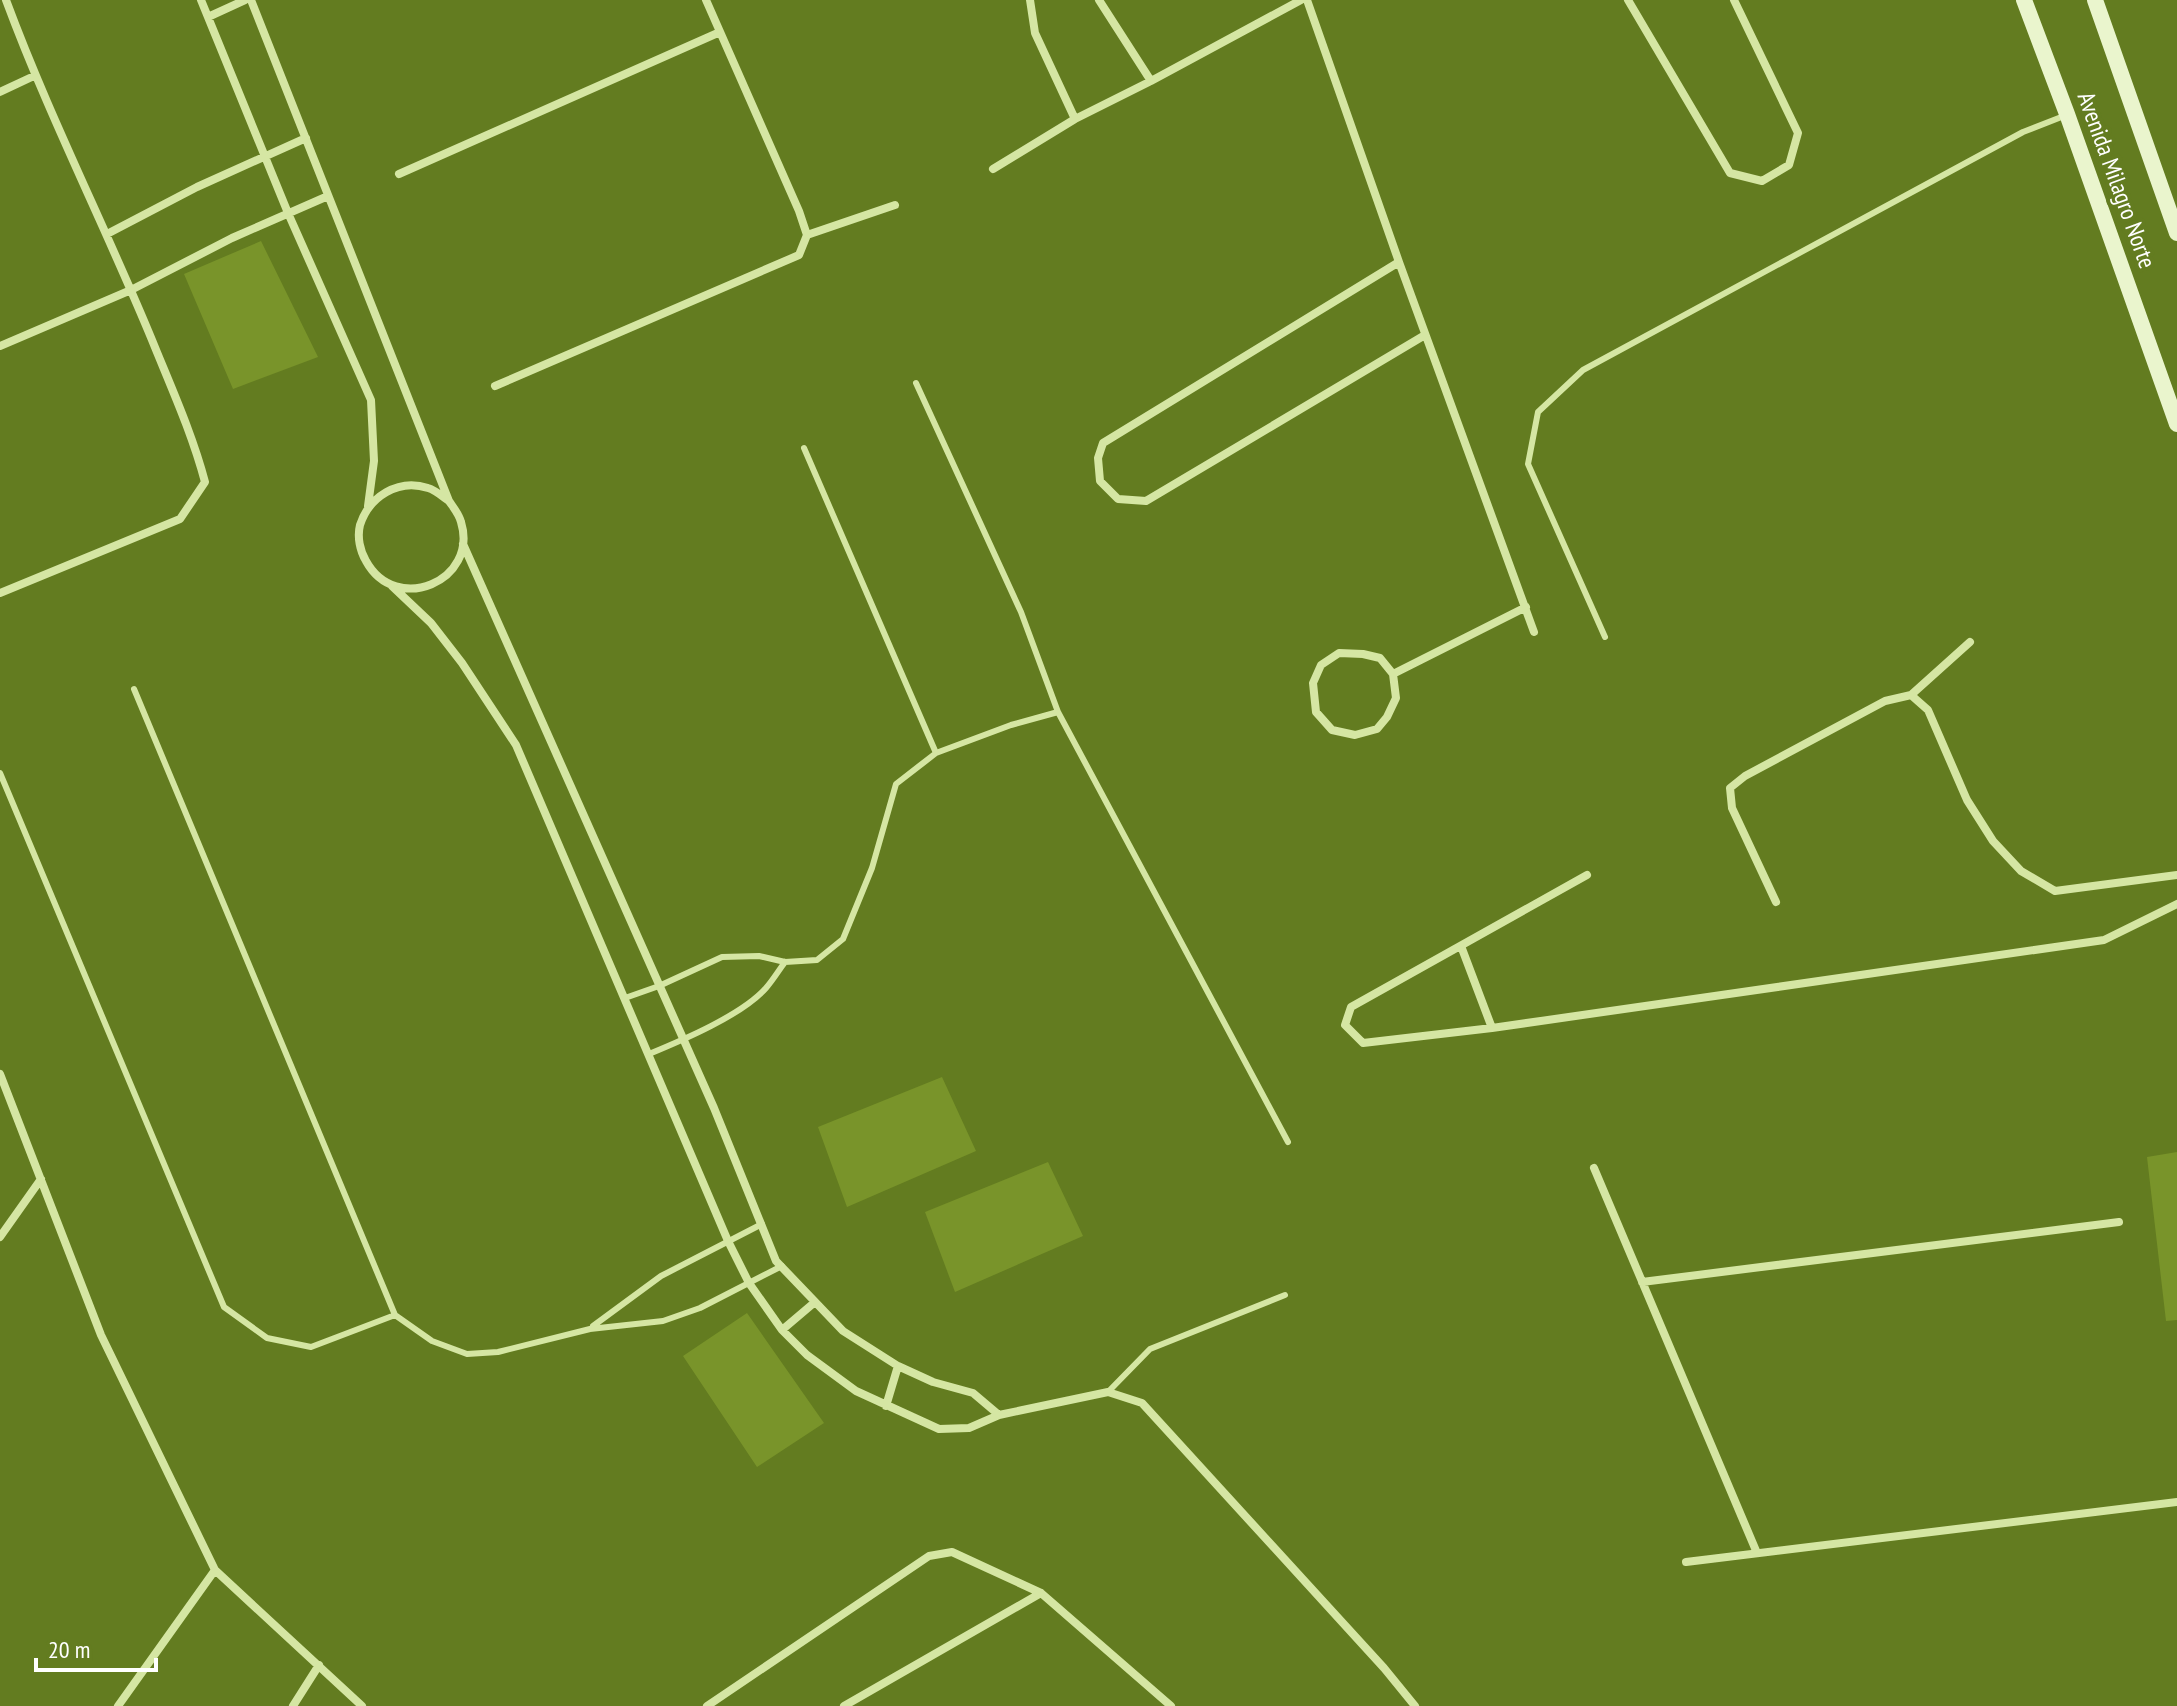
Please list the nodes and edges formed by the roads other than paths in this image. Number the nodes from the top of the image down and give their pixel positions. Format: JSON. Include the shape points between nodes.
{"nodes":[{"id":1,"x":6,"y":0,"type":"edge"},
{"id":2,"x":201,"y":0,"type":"edge"},
{"id":3,"x":245,"y":0,"type":"edge"},
{"id":4,"x":251,"y":0,"type":"edge"},
{"id":5,"x":706,"y":0,"type":"edge"},
{"id":6,"x":1030,"y":0,"type":"edge"},
{"id":7,"x":1099,"y":0,"type":"edge"},
{"id":8,"x":1301,"y":0,"type":"edge"},
{"id":9,"x":1307,"y":0,"type":"edge"},
{"id":10,"x":1628,"y":0,"type":"edge"},
{"id":11,"x":1734,"y":0,"type":"edge"},
{"id":12,"x":2024,"y":0,"type":"edge"},
{"id":13,"x":2095,"y":0,"type":"edge"},
{"id":14,"x":208,"y":17,"type":"junction"},
{"id":15,"x":720,"y":32,"type":"junction"},
{"id":16,"x":34,"y":76,"type":"junction"},
{"id":17,"x":1151,"y":81,"type":"junction"},
{"id":18,"x":0,"y":92,"type":"edge"},
{"id":19,"x":2067,"y":114,"type":"junction"},
{"id":20,"x":1075,"y":119,"type":"junction"},
{"id":21,"x":306,"y":138,"type":"junction"},
{"id":22,"x":265,"y":157,"type":"junction"},
{"id":23,"x":993,"y":169,"type":"dead end"},
{"id":24,"x":399,"y":174,"type":"dead end"},
{"id":25,"x":328,"y":196,"type":"junction"},
{"id":26,"x":895,"y":205,"type":"dead end"},
{"id":27,"x":2173,"y":206,"type":"edge"},
{"id":28,"x":288,"y":213,"type":"junction"},
{"id":29,"x":2177,"y":233,"type":"edge"},
{"id":30,"x":107,"y":234,"type":"junction"},
{"id":31,"x":807,"y":235,"type":"junction"},
{"id":32,"x":1399,"y":262,"type":"junction"},
{"id":33,"x":131,"y":290,"type":"junction"},
{"id":34,"x":1425,"y":335,"type":"junction"},
{"id":35,"x":0,"y":346,"type":"edge"},
{"id":36,"x":916,"y":383,"type":"dead end"},
{"id":37,"x":495,"y":386,"type":"dead end"},
{"id":38,"x":2177,"y":424,"type":"edge"},
{"id":39,"x":804,"y":448,"type":"dead end"},
{"id":40,"x":449,"y":501,"type":"junction"},
{"id":41,"x":368,"y":506,"type":"junction"},
{"id":42,"x":463,"y":544,"type":"junction"},
{"id":43,"x":392,"y":586,"type":"junction"},
{"id":44,"x":0,"y":593,"type":"edge"},
{"id":45,"x":1526,"y":607,"type":"junction"},
{"id":46,"x":1534,"y":632,"type":"dead end"},
{"id":47,"x":1605,"y":637,"type":"dead end"},
{"id":48,"x":1970,"y":642,"type":"dead end"},
{"id":49,"x":1393,"y":674,"type":"junction"},
{"id":50,"x":134,"y":689,"type":"dead end"},
{"id":51,"x":1911,"y":695,"type":"junction"},
{"id":52,"x":1058,"y":712,"type":"junction"},
{"id":53,"x":936,"y":753,"type":"junction"},
{"id":54,"x":0,"y":773,"type":"edge"},
{"id":55,"x":1587,"y":875,"type":"dead end"},
{"id":56,"x":2177,"y":875,"type":"edge"},
{"id":57,"x":1776,"y":902,"type":"dead end"},
{"id":58,"x":2177,"y":904,"type":"edge"},
{"id":59,"x":1461,"y":946,"type":"junction"},
{"id":60,"x":785,"y":962,"type":"junction"},
{"id":61,"x":659,"y":986,"type":"junction"},
{"id":62,"x":625,"y":998,"type":"junction"},
{"id":63,"x":1492,"y":1028,"type":"junction"},
{"id":64,"x":684,"y":1040,"type":"junction"},
{"id":65,"x":649,"y":1054,"type":"junction"},
{"id":66,"x":0,"y":1074,"type":"edge"},
{"id":67,"x":1288,"y":1142,"type":"dead end"},
{"id":68,"x":1594,"y":1168,"type":"dead end"},
{"id":69,"x":41,"y":1179,"type":"junction"},
{"id":70,"x":2119,"y":1222,"type":"dead end"},
{"id":71,"x":762,"y":1224,"type":"junction"},
{"id":72,"x":0,"y":1237,"type":"edge"},
{"id":73,"x":728,"y":1241,"type":"junction"},
{"id":74,"x":782,"y":1266,"type":"junction"},
{"id":75,"x":1642,"y":1282,"type":"junction"},
{"id":76,"x":749,"y":1283,"type":"junction"},
{"id":77,"x":1285,"y":1295,"type":"dead end"},
{"id":78,"x":815,"y":1302,"type":"junction"},
{"id":79,"x":395,"y":1315,"type":"junction"},
{"id":80,"x":590,"y":1329,"type":"junction"},
{"id":81,"x":782,"y":1330,"type":"junction"},
{"id":82,"x":898,"y":1366,"type":"junction"},
{"id":83,"x":1108,"y":1392,"type":"junction"},
{"id":84,"x":886,"y":1406,"type":"junction"},
{"id":85,"x":999,"y":1415,"type":"junction"},
{"id":86,"x":2177,"y":1502,"type":"edge"},
{"id":87,"x":1757,"y":1553,"type":"junction"},
{"id":88,"x":1686,"y":1562,"type":"dead end"},
{"id":89,"x":215,"y":1570,"type":"junction"},
{"id":90,"x":1041,"y":1593,"type":"junction"},
{"id":91,"x":319,"y":1665,"type":"junction"},
{"id":92,"x":118,"y":1706,"type":"edge"},
{"id":93,"x":293,"y":1706,"type":"edge"},
{"id":94,"x":362,"y":1706,"type":"edge"},
{"id":95,"x":707,"y":1706,"type":"edge"},
{"id":96,"x":844,"y":1706,"type":"edge"},
{"id":97,"x":1171,"y":1706,"type":"edge"},
{"id":98,"x":1415,"y":1706,"type":"edge"}],
"edges":[{"from":1,"to":16,"type":"street"},
{"from":2,"to":14,"type":"street"},
{"from":3,"to":14,"type":"street"},
{"from":4,"to":21,"type":"street"},
{"from":5,"to":15,"type":"street"},
{"from":6,"to":20,"type":"street","via":[[1035,33]]},
{"from":7,"to":17,"type":"street"},
{"from":8,"to":17,"type":"street"},
{"from":9,"to":32,"type":"street"},
{"from":10,"to":11,"type":"street","via":[[1730,173],[1762,181],[1789,165],[1798,133]]},
{"from":12,"to":19,"type":"main road","name":"Avenida Milagro Norte"},
{"from":13,"to":27,"type":"main road","name":"Avenida Milagro Norte"},
{"from":14,"to":22,"type":"street"},
{"from":15,"to":24,"type":"street"},
{"from":15,"to":31,"type":"street"},
{"from":16,"to":18,"type":"street"},
{"from":16,"to":30,"type":"street"},
{"from":17,"to":20,"type":"street"},
{"from":19,"to":38,"type":"main road","name":"Avenida Milagro Norte"},
{"from":19,"to":47,"type":"lane","via":[[2023,132],[1583,370],[1538,412],[1528,464]]},
{"from":20,"to":23,"type":"street"},
{"from":21,"to":22,"type":"street"},
{"from":21,"to":25,"type":"street"},
{"from":22,"to":28,"type":"street"},
{"from":22,"to":30,"type":"street"},
{"from":25,"to":28,"type":"street"},
{"from":25,"to":40,"type":"street"},
{"from":26,"to":31,"type":"street"},
{"from":27,"to":29,"type":"main road","name":"Avenida Milagro Norte"},
{"from":28,"to":33,"type":"street"},
{"from":28,"to":41,"type":"street","via":[[371,400],[374,461]]},
{"from":30,"to":33,"type":"street"},
{"from":31,"to":37,"type":"street","via":[[799,255]]},
{"from":32,"to":34,"type":"street"},
{"from":32,"to":34,"type":"street","via":[[1103,443],[1100,481],[1118,499],[1146,501]]},
{"from":33,"to":35,"type":"street"},
{"from":33,"to":44,"type":"street","via":[[205,482],[180,519]]},
{"from":34,"to":45,"type":"street"},
{"from":36,"to":52,"type":"lane","via":[[1021,612]]},
{"from":39,"to":53,"type":"lane"},
{"from":40,"to":41,"type":"street","via":[[429,488],[407,485],[385,492]]},
{"from":40,"to":42,"type":"street","via":[[461,520]]},
{"from":41,"to":43,"type":"street","via":[[359,528],[361,552],[372,573]]},
{"from":42,"to":43,"type":"street","via":[[455,567],[438,582],[415,590]]},
{"from":42,"to":61,"type":"street"},
{"from":43,"to":62,"type":"street","via":[[431,623],[516,745]]},
{"from":45,"to":46,"type":"street"},
{"from":45,"to":49,"type":"street"},
{"from":48,"to":51,"type":"street"},
{"from":49,"to":49,"type":"street","via":[[1380,658],[1339,653],[1321,665],[1313,683],[1316,712],[1332,730],[1355,735],[1377,729],[1396,698]]},
{"from":50,"to":79,"type":"lane"},
{"from":51,"to":56,"type":"street","via":[[1928,710],[1967,800],[2021,871],[2055,891]]},
{"from":51,"to":57,"type":"street","via":[[1885,701],[1730,788],[1732,808]]},
{"from":52,"to":53,"type":"lane"},
{"from":52,"to":67,"type":"lane"},
{"from":53,"to":60,"type":"lane","via":[[896,784],[872,868],[843,939],[817,960]]},
{"from":54,"to":79,"type":"lane","via":[[224,1307],[267,1338],[311,1347]]},
{"from":55,"to":59,"type":"street"},
{"from":58,"to":63,"type":"street","via":[[2104,940]]},
{"from":59,"to":63,"type":"street"},
{"from":59,"to":63,"type":"street","via":[[1351,1007],[1345,1025],[1363,1043]]},
{"from":60,"to":61,"type":"lane","via":[[722,957]]},
{"from":60,"to":64,"type":"lane","via":[[765,990]]},
{"from":61,"to":62,"type":"lane"},
{"from":61,"to":64,"type":"street"},
{"from":62,"to":65,"type":"street"},
{"from":64,"to":65,"type":"lane"},
{"from":64,"to":71,"type":"street"},
{"from":65,"to":73,"type":"street"},
{"from":66,"to":69,"type":"street"},
{"from":68,"to":75,"type":"street"},
{"from":69,"to":72,"type":"street"},
{"from":69,"to":89,"type":"street","via":[[101,1335]]},
{"from":70,"to":75,"type":"street"},
{"from":71,"to":73,"type":"lane"},
{"from":71,"to":74,"type":"street"},
{"from":73,"to":76,"type":"street"},
{"from":73,"to":80,"type":"lane","via":[[661,1276]]},
{"from":74,"to":76,"type":"lane"},
{"from":74,"to":78,"type":"street"},
{"from":75,"to":87,"type":"street"},
{"from":76,"to":80,"type":"lane","via":[[663,1321]]},
{"from":76,"to":81,"type":"street"},
{"from":77,"to":83,"type":"lane","via":[[1150,1349]]},
{"from":78,"to":81,"type":"street"},
{"from":78,"to":82,"type":"street","via":[[843,1331]]},
{"from":79,"to":80,"type":"lane","via":[[432,1341],[467,1354],[498,1352]]},
{"from":81,"to":84,"type":"street","via":[[856,1391]]},
{"from":82,"to":84,"type":"street"},
{"from":82,"to":85,"type":"street","via":[[973,1393]]},
{"from":83,"to":85,"type":"street"},
{"from":83,"to":98,"type":"street","via":[[1142,1403]]},
{"from":84,"to":85,"type":"street","via":[[939,1429],[969,1428]]},
{"from":86,"to":87,"type":"street"},
{"from":87,"to":88,"type":"street"},
{"from":89,"to":91,"type":"street"},
{"from":89,"to":92,"type":"street"},
{"from":90,"to":95,"type":"street","via":[[952,1552],[929,1556]]},
{"from":90,"to":96,"type":"street"},
{"from":90,"to":97,"type":"street"},
{"from":91,"to":93,"type":"street"},
{"from":91,"to":94,"type":"street"}]}
